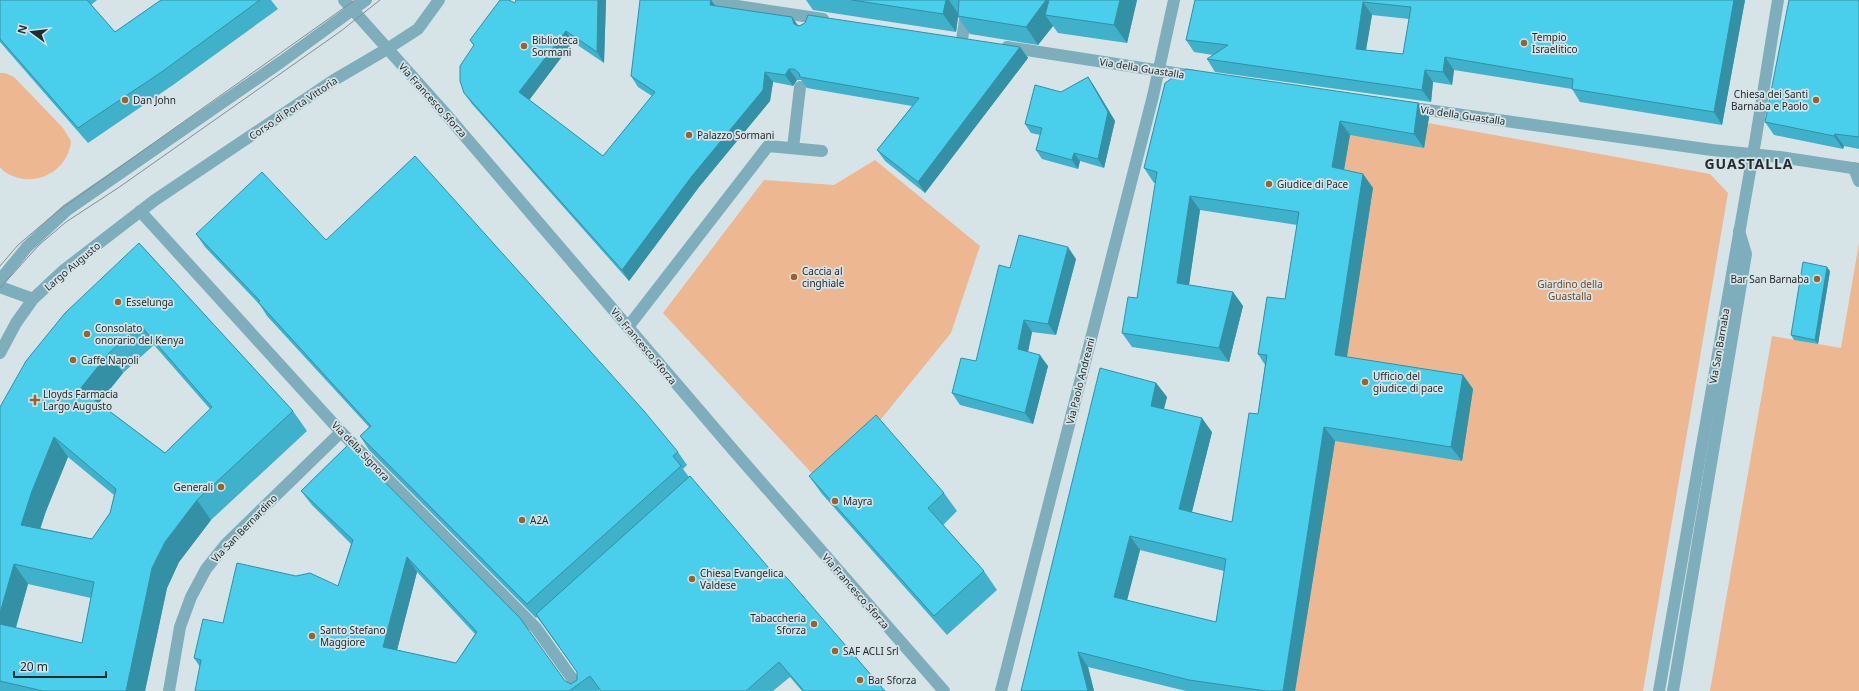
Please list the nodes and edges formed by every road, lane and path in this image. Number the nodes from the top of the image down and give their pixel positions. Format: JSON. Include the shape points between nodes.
{"nodes":[{"id":1,"x":344,"y":0,"type":"edge"},
{"id":2,"x":366,"y":0,"type":"edge"},
{"id":3,"x":439,"y":0,"type":"edge"},
{"id":4,"x":698,"y":0,"type":"edge"},
{"id":5,"x":1174,"y":0,"type":"edge"},
{"id":6,"x":1778,"y":0,"type":"edge"},
{"id":7,"x":354,"y":10,"type":"junction"},
{"id":8,"x":965,"y":19,"type":"edge"},
{"id":9,"x":832,"y":21,"type":"edge"},
{"id":10,"x":947,"y":38,"type":"edge"},
{"id":11,"x":962,"y":40,"type":"junction"},
{"id":12,"x":978,"y":43,"type":"edge"},
{"id":13,"x":993,"y":45,"type":"edge"},
{"id":14,"x":387,"y":49,"type":"junction"},
{"id":15,"x":1159,"y":71,"type":"junction"},
{"id":16,"x":1207,"y":78,"type":"edge"},
{"id":17,"x":800,"y":87,"type":"edge"},
{"id":18,"x":1396,"y":105,"type":"edge"},
{"id":19,"x":792,"y":148,"type":"junction"},
{"id":20,"x":822,"y":151,"type":"dead end"},
{"id":21,"x":1753,"y":154,"type":"junction"},
{"id":22,"x":1857,"y":168,"type":"edge"},
{"id":23,"x":1859,"y":182,"type":"edge"},
{"id":24,"x":140,"y":211,"type":"junction"},
{"id":25,"x":1739,"y":231,"type":"junction"},
{"id":26,"x":0,"y":280,"type":"edge"},
{"id":27,"x":0,"y":287,"type":"edge"},
{"id":28,"x":34,"y":299,"type":"junction"},
{"id":29,"x":628,"y":327,"type":"junction"},
{"id":30,"x":0,"y":352,"type":"edge"},
{"id":31,"x":341,"y":432,"type":"junction"},
{"id":32,"x":169,"y":691,"type":"edge"},
{"id":33,"x":581,"y":691,"type":"edge"},
{"id":34,"x":944,"y":691,"type":"edge"},
{"id":35,"x":1001,"y":691,"type":"edge"},
{"id":36,"x":1659,"y":691,"type":"edge"},
{"id":37,"x":1673,"y":691,"type":"edge"}],
"edges":[{"from":1,"to":7,"type":"street","name":"Via Francesco Sforza"},
{"from":2,"to":7,"type":"street"},
{"from":3,"to":14,"type":"street","name":"Corso di Porta Vittoria","via":[[418,29]]},
{"from":4,"to":9,"type":"street","via":[[808,23]]},
{"from":5,"to":15,"type":"street","name":"Via Paolo Andreani"},
{"from":6,"to":21,"type":"street","name":"Via San Barnaba"},
{"from":7,"to":14,"type":"street","name":"Via Francesco Sforza"},
{"from":7,"to":26,"type":"street","via":[[67,210],[27,248]]},
{"from":8,"to":11,"type":"street"},
{"from":10,"to":11,"type":"street"},
{"from":11,"to":12,"type":"street"},
{"from":13,"to":15,"type":"street","name":"Via della Guastalla"},
{"from":14,"to":24,"type":"street","name":"Corso di Porta Vittoria","via":[[334,80]]},
{"from":14,"to":29,"type":"street","name":"Via Francesco Sforza"},
{"from":15,"to":16,"type":"street","name":"Via della Guastalla"},
{"from":15,"to":35,"type":"street","name":"Via Paolo Andreani"},
{"from":17,"to":19,"type":"street"},
{"from":18,"to":21,"type":"street","name":"Via della Guastalla"},
{"from":19,"to":20,"type":"street"},
{"from":19,"to":29,"type":"street","via":[[768,146]]},
{"from":21,"to":22,"type":"street","name":"Via della Guastalla"},
{"from":21,"to":25,"type":"street","name":"Via San Barnaba"},
{"from":22,"to":23,"type":"street"},
{"from":24,"to":28,"type":"street","name":"Largo Augusto","via":[[64,270]]},
{"from":24,"to":31,"type":"street","name":"Via della Signora"},
{"from":25,"to":36,"type":"street","name":"Via San Barnaba"},
{"from":25,"to":37,"type":"street","via":[[1746,254]]},
{"from":27,"to":28,"type":"street"},
{"from":28,"to":30,"type":"street","name":"Largo Augusto","via":[[16,323]]},
{"from":29,"to":34,"type":"street","name":"Via Francesco Sforza"},
{"from":31,"to":32,"type":"street","name":"Via San Bernardino","via":[[226,544],[206,569],[191,597],[180,627]]},
{"from":31,"to":33,"type":"street","name":"Via della Signora","via":[[540,624]]}]}
